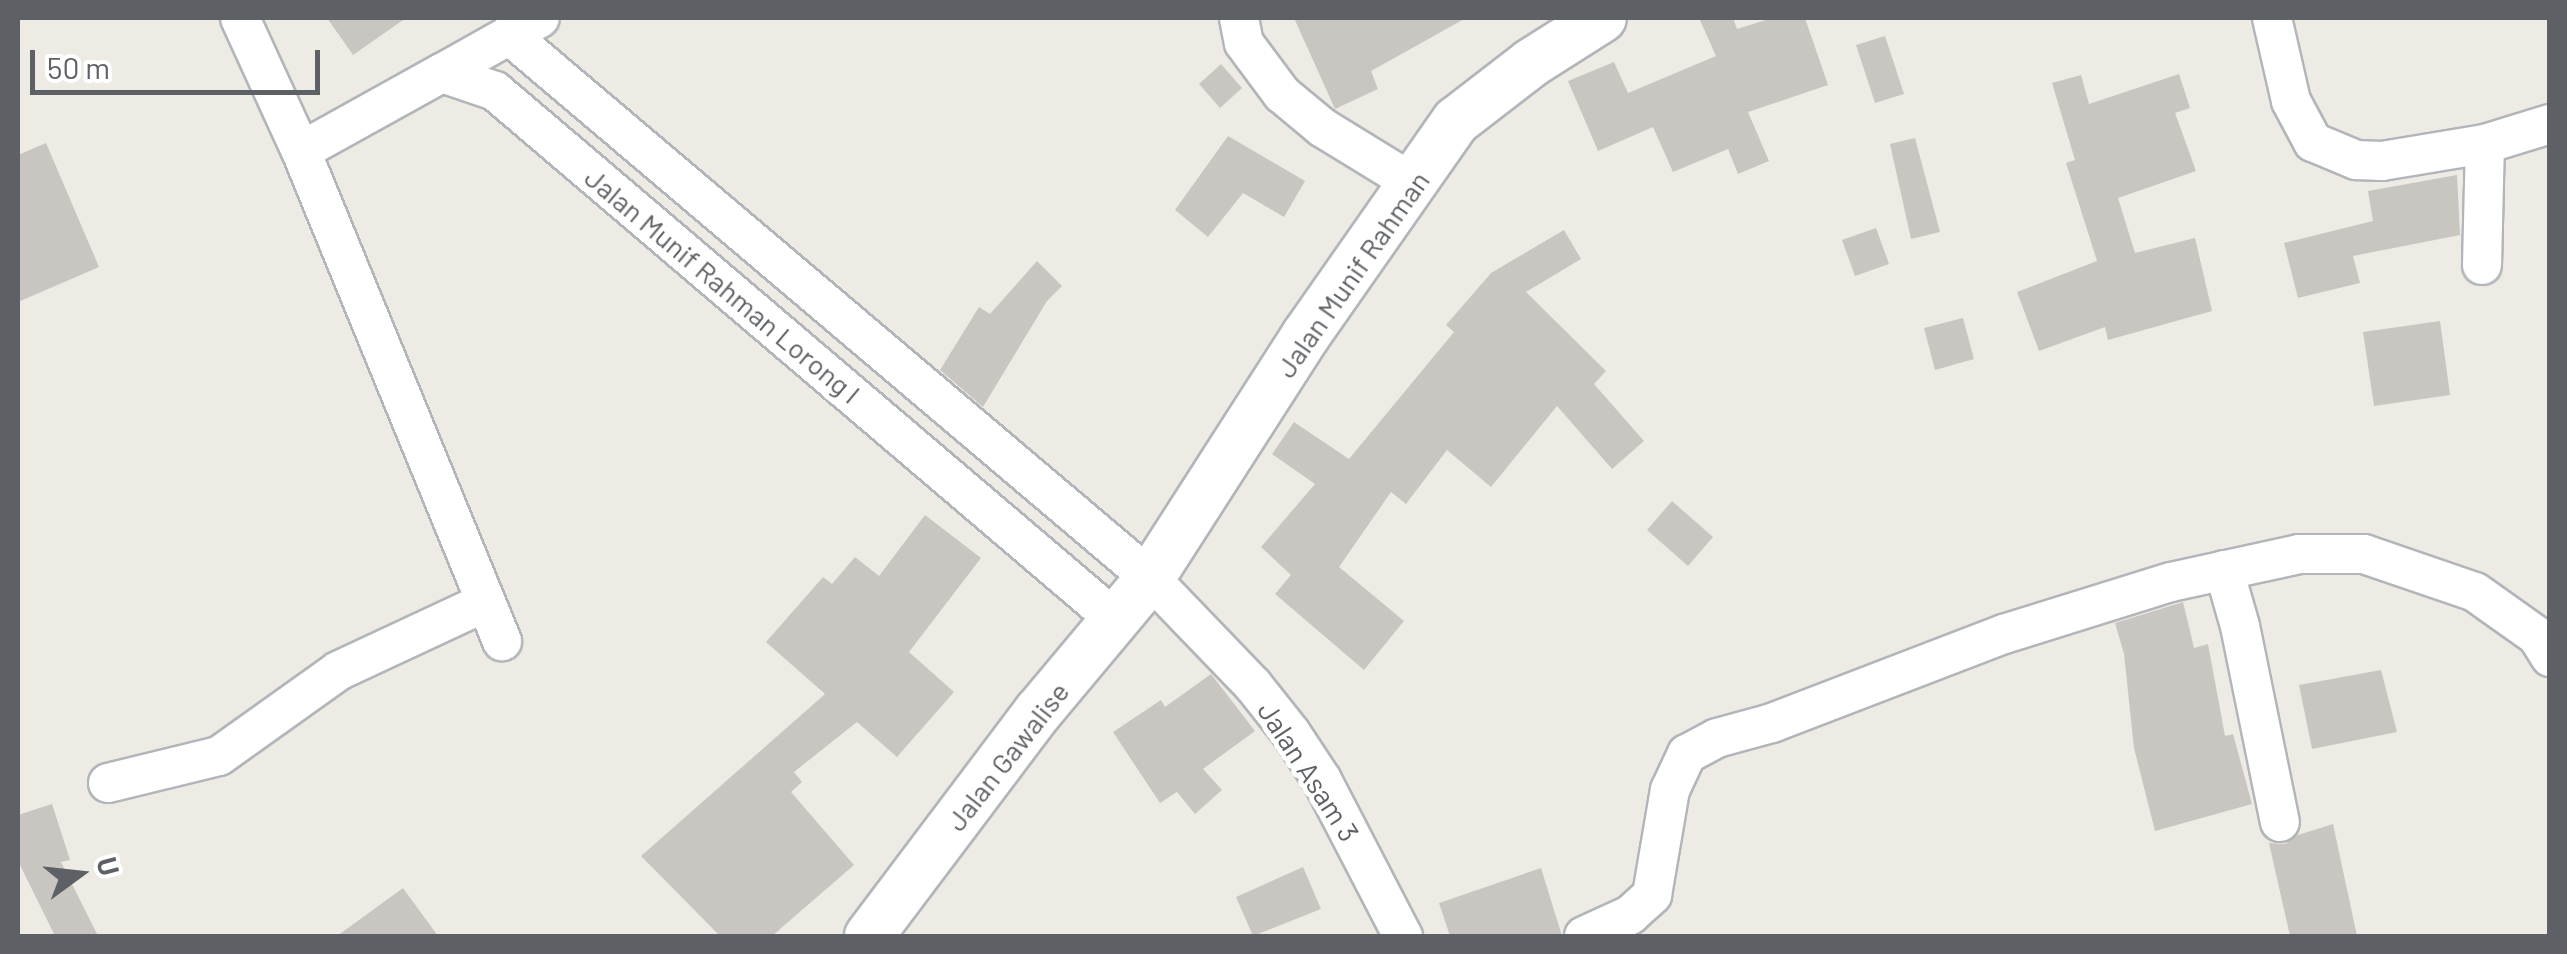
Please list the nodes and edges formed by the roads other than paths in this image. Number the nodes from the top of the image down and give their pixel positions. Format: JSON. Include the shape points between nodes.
{"nodes":[{"id":1,"x":240,"y":18,"type":"edge"},
{"id":2,"x":1238,"y":18,"type":"edge"},
{"id":3,"x":1602,"y":18,"type":"edge"},
{"id":4,"x":2272,"y":18,"type":"edge"},
{"id":5,"x":525,"y":26,"type":"edge"},
{"id":6,"x":442,"y":74,"type":"junction"},
{"id":7,"x":2550,"y":124,"type":"edge"},
{"id":8,"x":2485,"y":144,"type":"junction"},
{"id":9,"x":301,"y":151,"type":"junction"},
{"id":10,"x":1416,"y":185,"type":"junction"},
{"id":11,"x":2482,"y":265,"type":"dead end"},
{"id":12,"x":2224,"y":570,"type":"junction"},
{"id":13,"x":1150,"y":578,"type":"junction"},
{"id":14,"x":486,"y":602,"type":"junction"},
{"id":15,"x":1116,"y":620,"type":"junction"},
{"id":16,"x":502,"y":641,"type":"dead end"},
{"id":17,"x":2550,"y":657,"type":"edge"},
{"id":18,"x":108,"y":783,"type":"dead end"},
{"id":19,"x":2280,"y":822,"type":"dead end"},
{"id":20,"x":868,"y":936,"type":"edge"},
{"id":21,"x":1403,"y":936,"type":"edge"},
{"id":22,"x":1584,"y":936,"type":"edge"}],
"edges":[{"from":1,"to":9,"type":"street"},
{"from":2,"to":10,"type":"street","via":[[1244,43],[1282,94],[1323,128]]},
{"from":3,"to":10,"type":"street","name":"Jalan Munif Rahman","via":[[1456,121]]},
{"from":4,"to":8,"type":"street","via":[[2291,101],[2313,142],[2356,160],[2382,161]]},
{"from":5,"to":6,"type":"street"},
{"from":5,"to":13,"type":"street","name":"Jalan Asam 3"},
{"from":6,"to":9,"type":"street"},
{"from":6,"to":15,"type":"street","name":"Jalan Munif Rahman Lorong I","via":[[495,91]]},
{"from":7,"to":8,"type":"street"},
{"from":8,"to":11,"type":"street"},
{"from":9,"to":14,"type":"street"},
{"from":10,"to":13,"type":"street","name":"Jalan Munif Rahman","via":[[1306,335]]},
{"from":12,"to":17,"type":"street","via":[[2299,554],[2364,554],[2475,592],[2537,636]]},
{"from":12,"to":19,"type":"street"},
{"from":12,"to":22,"type":"street","via":[[2004,634],[1687,754],[1670,790],[1652,895]]},
{"from":13,"to":15,"type":"street","name":"Jalan Gawalise"},
{"from":13,"to":21,"type":"street","name":"Jalan Asam 3","via":[[1291,733]]},
{"from":14,"to":16,"type":"street"},
{"from":14,"to":18,"type":"street","via":[[338,671],[219,756]]},
{"from":15,"to":20,"type":"street","name":"Jalan Gawalise"}]}
